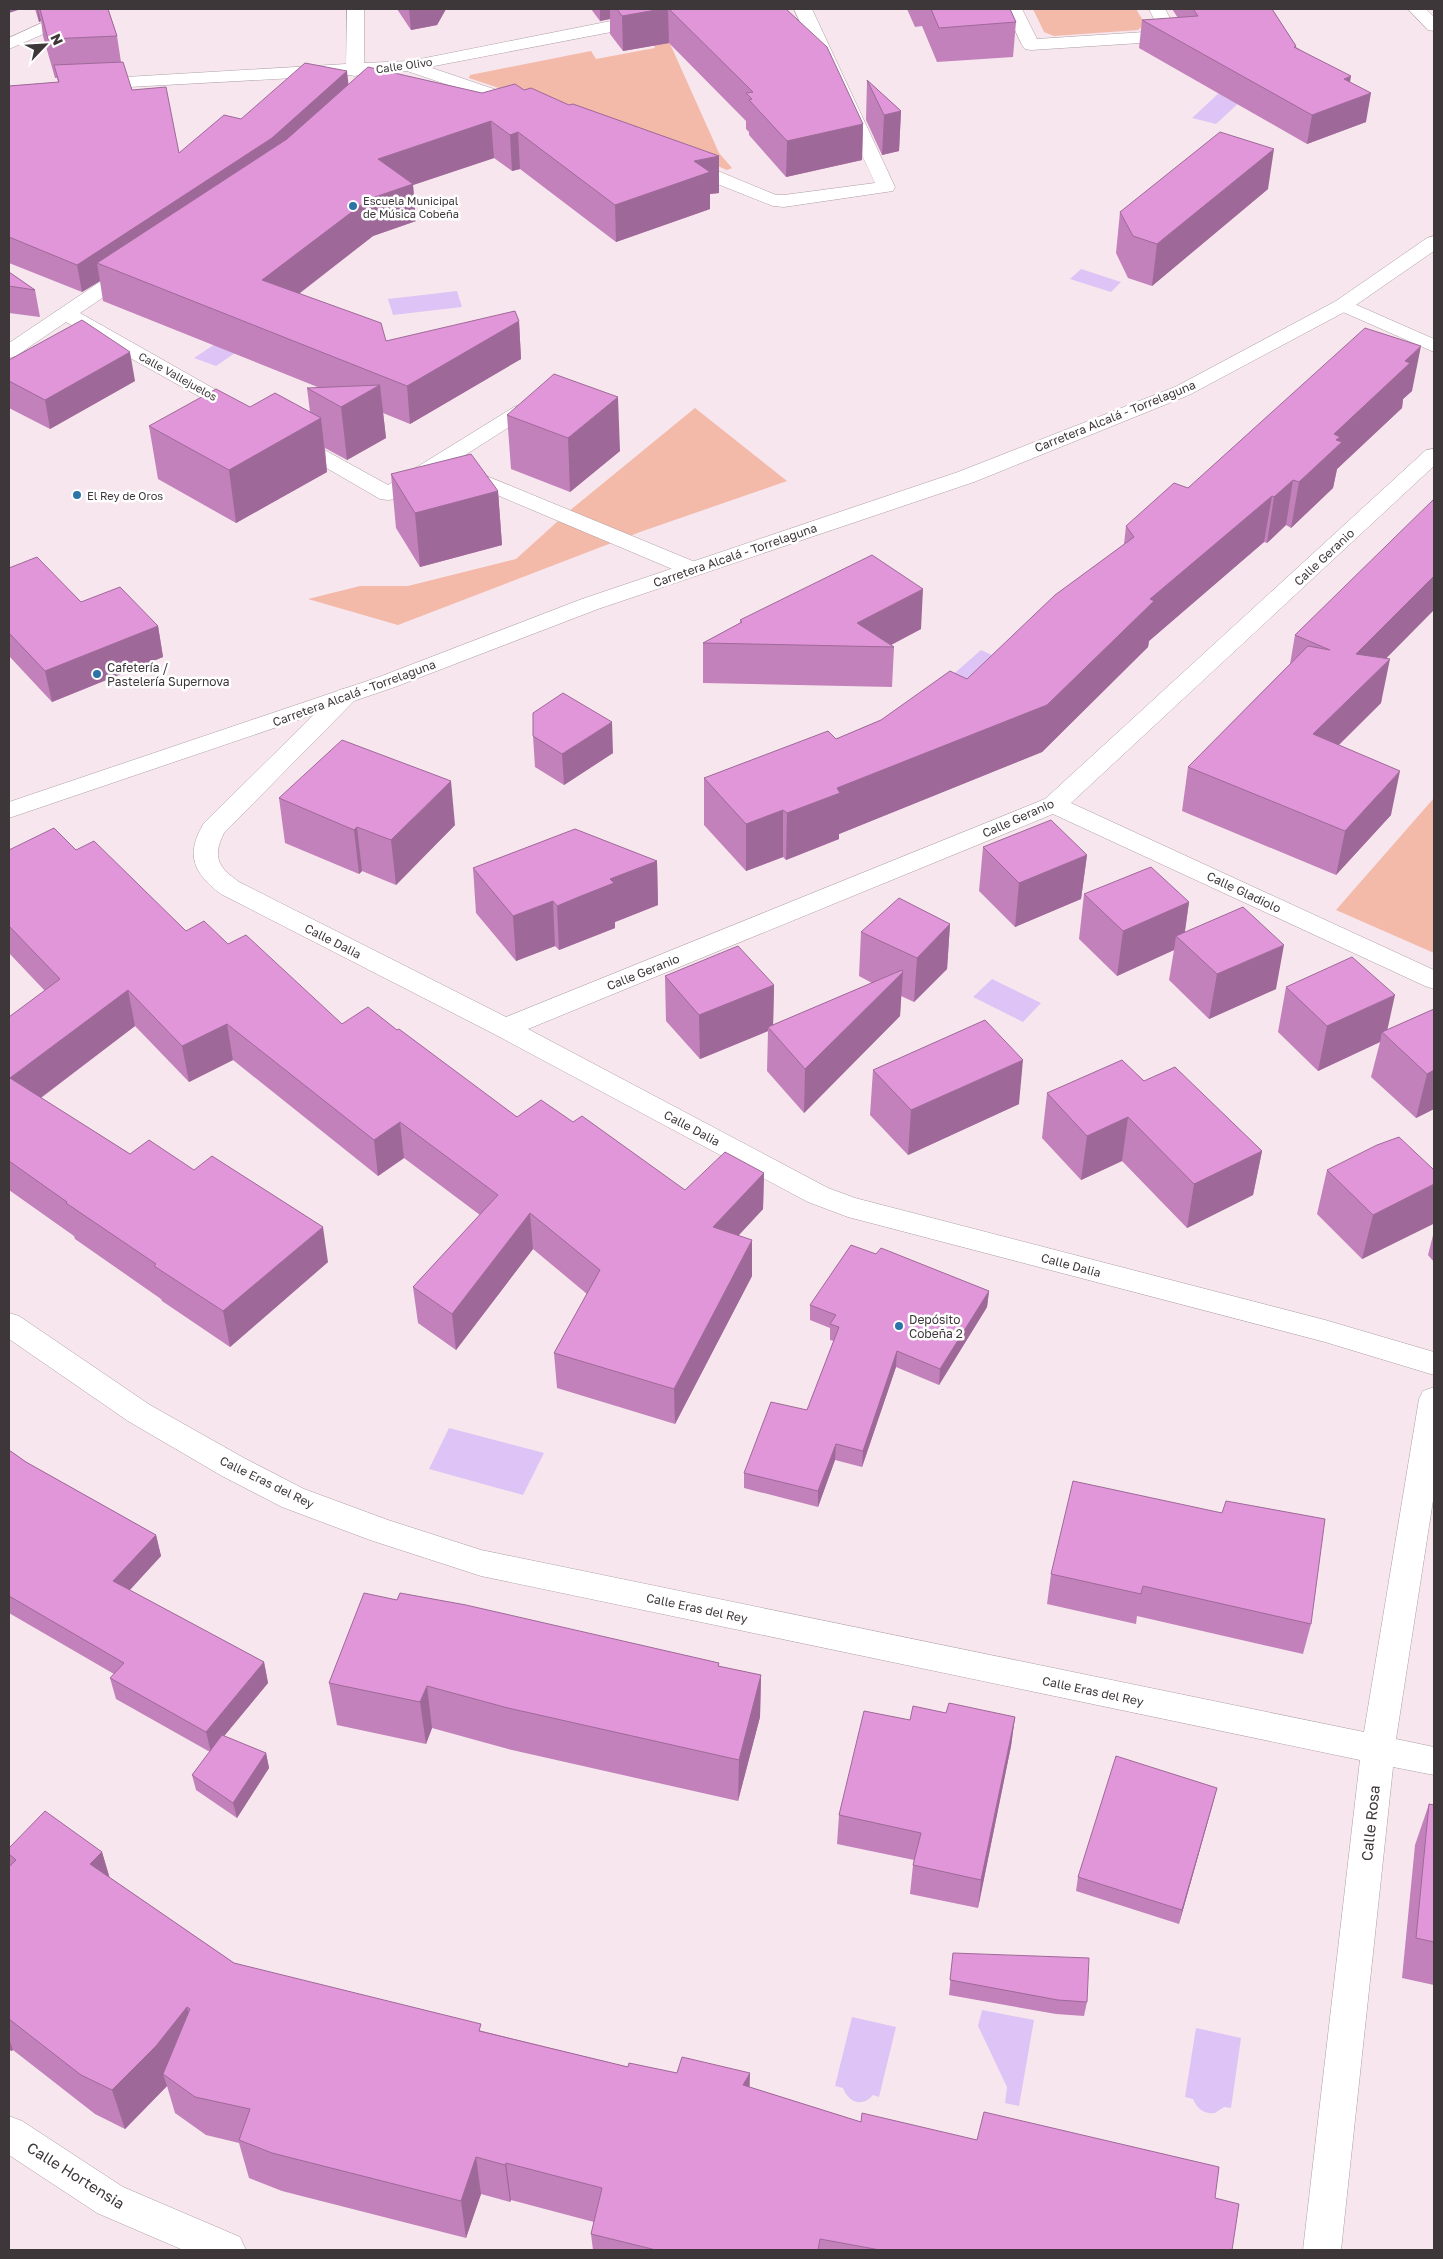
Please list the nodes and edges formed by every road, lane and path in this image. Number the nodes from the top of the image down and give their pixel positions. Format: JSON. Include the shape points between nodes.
{"nodes":[{"id":1,"x":86,"y":9,"type":"edge"},
{"id":2,"x":355,"y":9,"type":"edge"},
{"id":3,"x":705,"y":9,"type":"edge"},
{"id":4,"x":803,"y":9,"type":"edge"},
{"id":5,"x":1014,"y":9,"type":"edge"},
{"id":6,"x":1157,"y":9,"type":"edge"},
{"id":7,"x":1416,"y":9,"type":"edge"},
{"id":8,"x":1434,"y":26,"type":"edge"},
{"id":9,"x":9,"y":44,"type":"edge"},
{"id":10,"x":403,"y":67,"type":"junction"},
{"id":11,"x":354,"y":71,"type":"junction"},
{"id":12,"x":72,"y":85,"type":"edge"},
{"id":13,"x":374,"y":88,"type":"edge"},
{"id":14,"x":538,"y":110,"type":"edge"},
{"id":15,"x":665,"y":156,"type":"edge"},
{"id":16,"x":1434,"y":242,"type":"edge"},
{"id":17,"x":149,"y":258,"type":"edge"},
{"id":18,"x":1344,"y":305,"type":"junction"},
{"id":19,"x":66,"y":314,"type":"junction"},
{"id":20,"x":1434,"y":346,"type":"edge"},
{"id":21,"x":9,"y":352,"type":"edge"},
{"id":22,"x":521,"y":410,"type":"edge"},
{"id":23,"x":1434,"y":456,"type":"edge"},
{"id":24,"x":438,"y":462,"type":"junction"},
{"id":25,"x":692,"y":569,"type":"junction"},
{"id":26,"x":347,"y":695,"type":"junction"},
{"id":27,"x":1054,"y":805,"type":"junction"},
{"id":28,"x":9,"y":810,"type":"edge"},
{"id":29,"x":1434,"y":980,"type":"edge"},
{"id":30,"x":505,"y":1028,"type":"junction"},
{"id":31,"x":9,"y":1324,"type":"edge"},
{"id":32,"x":1434,"y":1364,"type":"edge"},
{"id":33,"x":1434,"y":1399,"type":"edge"},
{"id":34,"x":1378,"y":1750,"type":"junction"},
{"id":35,"x":1434,"y":1761,"type":"edge"},
{"id":36,"x":9,"y":2134,"type":"edge"},
{"id":37,"x":227,"y":2250,"type":"edge"},
{"id":38,"x":1322,"y":2250,"type":"edge"}],
"edges":[{"from":1,"to":9,"type":"street"},
{"from":2,"to":11,"type":"street"},
{"from":3,"to":10,"type":"street","name":"Calle Olivo"},
{"from":4,"to":15,"type":"street","via":[[886,187],[773,200]]},
{"from":5,"to":6,"type":"street","via":[[1031,45],[1171,36]]},
{"from":7,"to":8,"type":"street"},
{"from":10,"to":11,"type":"street","name":"Calle Olivo"},
{"from":10,"to":13,"type":"street"},
{"from":10,"to":14,"type":"street"},
{"from":11,"to":12,"type":"street","name":"Calle Olivo"},
{"from":16,"to":18,"type":"street","name":"Carretera Alcalá - Torrelaguna"},
{"from":17,"to":19,"type":"street"},
{"from":18,"to":20,"type":"street"},
{"from":18,"to":25,"type":"street","name":"Carretera Alcalá - Torrelaguna","via":[[1182,391],[966,477]]},
{"from":19,"to":21,"type":"street"},
{"from":19,"to":24,"type":"street","name":"Calle Vallejuelos","via":[[388,494]]},
{"from":22,"to":24,"type":"street","name":"Calle Vallejuelos"},
{"from":23,"to":27,"type":"street","name":"Calle Geranio"},
{"from":24,"to":25,"type":"street"},
{"from":25,"to":26,"type":"street","name":"Carretera Alcalá - Torrelaguna"},
{"from":26,"to":28,"type":"street","name":"Carretera Alcalá - Torrelaguna"},
{"from":26,"to":30,"type":"street","name":"Calle Dalia","via":[[213,829],[204,855],[208,867],[230,888]]},
{"from":27,"to":29,"type":"street","name":"Calle Gladiolo"},
{"from":27,"to":30,"type":"street","name":"Calle Geranio"},
{"from":30,"to":32,"type":"street","name":"Calle Dalia","via":[[818,1195],[848,1207],[1325,1331]]},
{"from":31,"to":34,"type":"street","name":"Calle Eras del Rey","via":[[139,1413],[233,1468],[293,1498],[480,1563]]},
{"from":33,"to":34,"type":"street","name":"Calle Rosa"},
{"from":34,"to":35,"type":"street","name":"Calle Eras del Rey"},
{"from":34,"to":38,"type":"street","name":"Calle Rosa"},
{"from":36,"to":37,"type":"street","name":"Calle Hortensia","via":[[110,2200]]}]}
